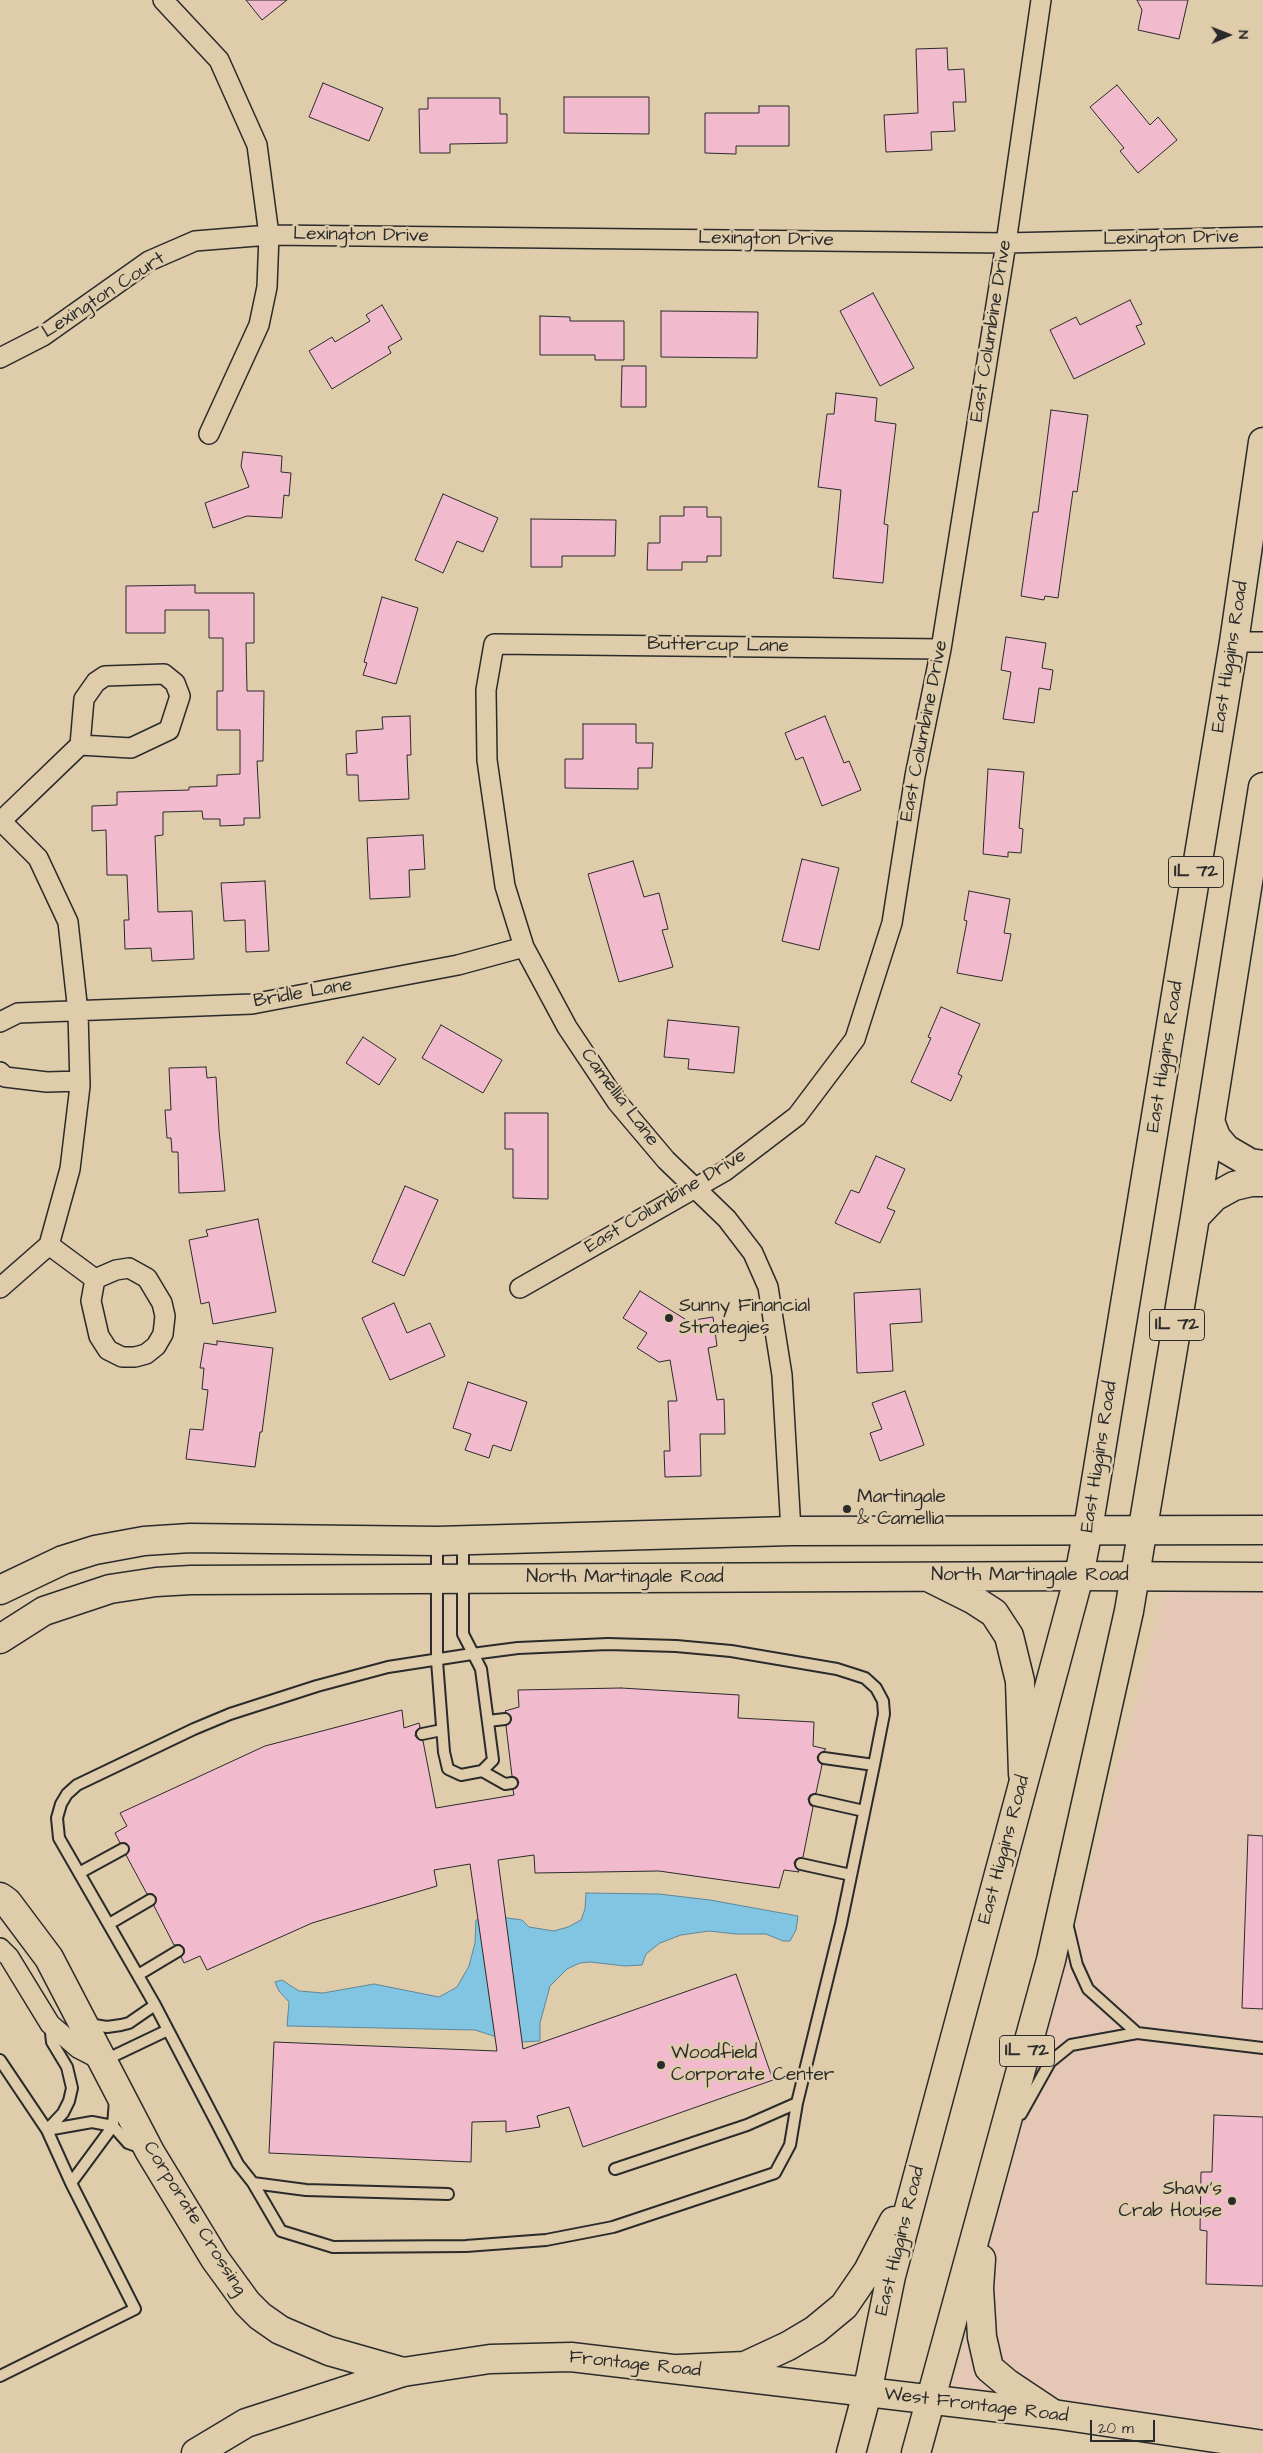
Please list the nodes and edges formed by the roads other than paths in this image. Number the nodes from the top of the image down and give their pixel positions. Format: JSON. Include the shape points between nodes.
{"nodes":[{"id":1,"x":163,"y":0,"type":"edge"},
{"id":2,"x":1041,"y":0,"type":"edge"},
{"id":3,"x":270,"y":235,"type":"junction"},
{"id":4,"x":1263,"y":237,"type":"edge"},
{"id":5,"x":1006,"y":243,"type":"junction"},
{"id":6,"x":0,"y":358,"type":"edge"},
{"id":7,"x":209,"y":434,"type":"dead end"},
{"id":8,"x":1263,"y":442,"type":"edge"},
{"id":9,"x":1234,"y":642,"type":"junction"},
{"id":10,"x":1263,"y":642,"type":"edge"},
{"id":11,"x":494,"y":644,"type":"joint"},
{"id":12,"x":941,"y":649,"type":"junction"},
{"id":13,"x":80,"y":745,"type":"junction"},
{"id":14,"x":1263,"y":787,"type":"edge"},
{"id":15,"x":0,"y":821,"type":"edge"},
{"id":16,"x":524,"y":947,"type":"junction"},
{"id":17,"x":78,"y":1012,"type":"junction"},
{"id":18,"x":0,"y":1022,"type":"edge"},
{"id":19,"x":0,"y":1072,"type":"edge"},
{"id":20,"x":80,"y":1082,"type":"junction"},
{"id":21,"x":1210,"y":1121,"type":"junction"},
{"id":22,"x":1263,"y":1165,"type":"edge"},
{"id":23,"x":1263,"y":1182,"type":"edge"},
{"id":24,"x":697,"y":1188,"type":"junction"},
{"id":25,"x":1195,"y":1218,"type":"junction"},
{"id":26,"x":49,"y":1245,"type":"junction"},
{"id":27,"x":95,"y":1279,"type":"junction"},
{"id":28,"x":0,"y":1288,"type":"edge"},
{"id":29,"x":520,"y":1288,"type":"dead end"},
{"id":30,"x":1088,"y":1529,"type":"junction"},
{"id":31,"x":1144,"y":1529,"type":"junction"},
{"id":32,"x":1263,"y":1530,"type":"edge"},
{"id":33,"x":791,"y":1531,"type":"junction"},
{"id":34,"x":450,"y":1541,"type":"junction"},
{"id":35,"x":1078,"y":1576,"type":"junction"},
{"id":36,"x":1136,"y":1576,"type":"junction"},
{"id":37,"x":927,"y":1577,"type":"junction"},
{"id":38,"x":1263,"y":1578,"type":"edge"},
{"id":39,"x":450,"y":1579,"type":"junction"},
{"id":40,"x":0,"y":1590,"type":"edge"},
{"id":41,"x":0,"y":1639,"type":"edge"},
{"id":42,"x":472,"y":1654,"type":"junction"},
{"id":43,"x":437,"y":1661,"type":"junction"},
{"id":44,"x":506,"y":1719,"type":"dead end"},
{"id":45,"x":488,"y":1721,"type":"junction"},
{"id":46,"x":442,"y":1730,"type":"junction"},
{"id":47,"x":422,"y":1734,"type":"dead end"},
{"id":48,"x":824,"y":1758,"type":"dead end"},
{"id":49,"x":874,"y":1765,"type":"junction"},
{"id":50,"x":482,"y":1771,"type":"junction"},
{"id":51,"x":512,"y":1783,"type":"dead end"},
{"id":52,"x":1023,"y":1784,"type":"junction"},
{"id":53,"x":815,"y":1800,"type":"dead end"},
{"id":54,"x":864,"y":1811,"type":"junction"},
{"id":55,"x":123,"y":1849,"type":"dead end"},
{"id":56,"x":801,"y":1864,"type":"dead end"},
{"id":57,"x":79,"y":1873,"type":"junction"},
{"id":58,"x":851,"y":1875,"type":"junction"},
{"id":59,"x":0,"y":1897,"type":"edge"},
{"id":60,"x":150,"y":1900,"type":"dead end"},
{"id":61,"x":1064,"y":1901,"type":"junction"},
{"id":62,"x":109,"y":1924,"type":"junction"},
{"id":63,"x":0,"y":1948,"type":"edge"},
{"id":64,"x":178,"y":1952,"type":"dead end"},
{"id":65,"x":138,"y":1975,"type":"junction"},
{"id":66,"x":156,"y":2005,"type":"junction"},
{"id":67,"x":81,"y":2022,"type":"junction"},
{"id":68,"x":50,"y":2024,"type":"junction"},
{"id":69,"x":168,"y":2030,"type":"junction"},
{"id":70,"x":1138,"y":2033,"type":"junction"},
{"id":71,"x":1263,"y":2048,"type":"edge"},
{"id":72,"x":0,"y":2060,"type":"edge"},
{"id":73,"x":103,"y":2061,"type":"junction"},
{"id":74,"x":116,"y":2087,"type":"junction"},
{"id":75,"x":797,"y":2103,"type":"junction"},
{"id":76,"x":113,"y":2126,"type":"junction"},
{"id":77,"x":47,"y":2130,"type":"junction"},
{"id":78,"x":150,"y":2152,"type":"junction"},
{"id":79,"x":998,"y":2159,"type":"junction"},
{"id":80,"x":614,"y":2169,"type":"dead end"},
{"id":81,"x":917,"y":2176,"type":"junction"},
{"id":82,"x":71,"y":2183,"type":"junction"},
{"id":83,"x":252,"y":2183,"type":"junction"},
{"id":84,"x":448,"y":2194,"type":"dead end"},
{"id":85,"x":985,"y":2201,"type":"junction"},
{"id":86,"x":679,"y":2369,"type":"junction"},
{"id":87,"x":403,"y":2372,"type":"junction"},
{"id":88,"x":0,"y":2376,"type":"edge"},
{"id":89,"x":868,"y":2393,"type":"junction"},
{"id":90,"x":931,"y":2401,"type":"junction"},
{"id":91,"x":1053,"y":2414,"type":"junction"},
{"id":92,"x":1263,"y":2445,"type":"edge"},
{"id":93,"x":196,"y":2453,"type":"edge"},
{"id":94,"x":851,"y":2453,"type":"edge"},
{"id":95,"x":916,"y":2453,"type":"edge"}],
"edges":[{"from":1,"to":3,"type":"street","via":[[219,60],[257,145]]},
{"from":2,"to":5,"type":"street","name":"East Columbine Drive"},
{"from":3,"to":5,"type":"street","name":"Lexington Drive"},
{"from":3,"to":6,"type":"street","name":"Lexington Court","via":[[195,241],[157,258],[43,336]]},
{"from":3,"to":7,"type":"street","via":[[268,287],[259,326]]},
{"from":4,"to":5,"type":"street","name":"Lexington Drive"},
{"from":5,"to":12,"type":"street","name":"East Columbine Drive"},
{"from":8,"to":9,"type":"main road","name":"East Higgins Road","number":"IL 72"},
{"from":9,"to":10,"type":"street"},
{"from":9,"to":30,"type":"main road","name":"East Higgins Road","number":"IL 72"},
{"from":11,"to":12,"type":"street","name":"Buttercup Lane"},
{"from":11,"to":16,"type":"street","name":"Camellia Lane","via":[[486,690],[487,760],[506,886]]},
{"from":12,"to":24,"type":"street","name":"East Columbine Drive","via":[[915,776],[892,923],[855,1039],[797,1116],[725,1171]]},
{"from":13,"to":13,"type":"street","via":[[131,748],[168,730],[180,696],[175,683],[164,674],[105,676],[96,682],[84,699]]},
{"from":13,"to":15,"type":"street"},
{"from":14,"to":21,"type":"main road","number":"IL 72"},
{"from":15,"to":17,"type":"street","via":[[38,858],[68,922]]},
{"from":16,"to":17,"type":"street","name":"Bridle Lane","via":[[458,966],[252,1004]]},
{"from":16,"to":24,"type":"street","name":"Camellia Lane","via":[[567,1027],[617,1102],[666,1160]]},
{"from":17,"to":18,"type":"street","name":"Bridle Lane","via":[[18,1013]]},
{"from":17,"to":20,"type":"street"},
{"from":19,"to":20,"type":"street","via":[[5,1076],[47,1082]]},
{"from":20,"to":26,"type":"street","via":[[70,1169]]},
{"from":21,"to":22,"type":"main road","via":[[1216,1137],[1226,1149]]},
{"from":21,"to":25,"type":"main road","number":"IL 72"},
{"from":23,"to":25,"type":"main road","via":[[1234,1186],[1214,1197]]},
{"from":24,"to":29,"type":"street","name":"East Columbine Drive"},
{"from":24,"to":33,"type":"street","name":"Camellia Lane","via":[[753,1253],[768,1287],[782,1375]]},
{"from":25,"to":31,"type":"main road","number":"IL 72"},
{"from":26,"to":27,"type":"street"},
{"from":26,"to":28,"type":"street"},
{"from":27,"to":27,"type":"street","via":[[91,1301],[93,1316],[99,1336],[108,1350],[122,1357],[146,1354],[163,1334],[165,1316],[162,1303],[147,1278],[129,1268]]},
{"from":30,"to":31,"type":"main road","name":"North Martingale Road"},
{"from":30,"to":33,"type":"main road","name":"North Martingale Road"},
{"from":30,"to":35,"type":"main road","name":"East Higgins Road","number":"IL 72"},
{"from":31,"to":32,"type":"main road","name":"North Martingale Road"},
{"from":31,"to":36,"type":"main road","number":"IL 72"},
{"from":33,"to":34,"type":"main road","name":"North Martingale Road"},
{"from":34,"to":39,"type":"lane"},
{"from":34,"to":39,"type":"lane"},
{"from":34,"to":40,"type":"main road","name":"North Martingale Road","via":[[190,1538],[144,1541],[63,1560]]},
{"from":35,"to":36,"type":"main road","name":"North Martingale Road"},
{"from":35,"to":37,"type":"main road","name":"North Martingale Road"},
{"from":35,"to":52,"type":"main road","name":"East Higgins Road","number":"IL 72"},
{"from":36,"to":38,"type":"main road","name":"North Martingale Road"},
{"from":36,"to":61,"type":"main road","number":"IL 72"},
{"from":37,"to":39,"type":"main road","name":"North Martingale Road"},
{"from":37,"to":52,"type":"main road","via":[[974,1600],[994,1614],[1009,1636],[1020,1681]]},
{"from":39,"to":41,"type":"main road","name":"North Martingale Road","via":[[156,1582],[110,1589],[44,1611]]},
{"from":39,"to":42,"type":"lane","via":[[463,1634]]},
{"from":39,"to":43,"type":"lane"},
{"from":42,"to":43,"type":"lane"},
{"from":42,"to":45,"type":"lane","via":[[481,1669]]},
{"from":42,"to":49,"type":"lane","via":[[554,1646],[676,1646],[760,1655],[837,1669],[865,1678],[883,1701],[884,1714]]},
{"from":43,"to":46,"type":"lane"},
{"from":43,"to":57,"type":"lane","via":[[388,1667],[336,1680],[230,1714],[77,1786],[61,1804],[57,1823],[59,1838]]},
{"from":44,"to":45,"type":"lane"},
{"from":45,"to":50,"type":"lane","via":[[493,1760]]},
{"from":46,"to":47,"type":"lane"},
{"from":46,"to":50,"type":"lane","via":[[448,1769],[461,1775]]},
{"from":48,"to":49,"type":"lane"},
{"from":49,"to":54,"type":"lane"},
{"from":50,"to":51,"type":"lane","via":[[505,1784]]},
{"from":52,"to":81,"type":"main road","name":"East Higgins Road","number":"IL 72"},
{"from":53,"to":54,"type":"lane"},
{"from":54,"to":58,"type":"lane"},
{"from":55,"to":57,"type":"lane"},
{"from":56,"to":58,"type":"lane"},
{"from":57,"to":62,"type":"lane"},
{"from":58,"to":75,"type":"lane"},
{"from":59,"to":67,"type":"main road","name":"Corporate Crossing","via":[[49,1958]]},
{"from":60,"to":62,"type":"lane"},
{"from":61,"to":70,"type":"lane","via":[[1070,1943],[1088,1989]]},
{"from":61,"to":79,"type":"main road","number":"IL 72"},
{"from":62,"to":65,"type":"lane"},
{"from":63,"to":68,"type":"street","via":[[9,1957]]},
{"from":64,"to":65,"type":"lane"},
{"from":65,"to":66,"type":"lane"},
{"from":66,"to":67,"type":"lane","via":[[121,2026]]},
{"from":66,"to":69,"type":"lane"},
{"from":67,"to":73,"type":"main road","name":"Corporate Crossing"},
{"from":68,"to":73,"type":"street","via":[[78,2048]]},
{"from":68,"to":77,"type":"lane","via":[[52,2042],[67,2067],[72,2088],[63,2113]]},
{"from":69,"to":73,"type":"lane"},
{"from":69,"to":83,"type":"lane","via":[[238,2164]]},
{"from":70,"to":71,"type":"lane"},
{"from":70,"to":79,"type":"lane","via":[[1071,2045],[1050,2062]]},
{"from":72,"to":77,"type":"lane"},
{"from":73,"to":74,"type":"main road","name":"Corporate Crossing"},
{"from":74,"to":76,"type":"lane"},
{"from":74,"to":78,"type":"main road","name":"Corporate Crossing"},
{"from":75,"to":80,"type":"lane","via":[[747,2125]]},
{"from":75,"to":83,"type":"lane","via":[[790,2145],[775,2173],[613,2227],[546,2240],[466,2246],[333,2247],[281,2231]]},
{"from":76,"to":77,"type":"lane","via":[[92,2122]]},
{"from":76,"to":78,"type":"lane","via":[[128,2143]]},
{"from":76,"to":82,"type":"lane"},
{"from":77,"to":82,"type":"lane"},
{"from":78,"to":87,"type":"main road","name":"Corporate Crossing","via":[[231,2284],[260,2316],[280,2330],[329,2351]]},
{"from":79,"to":85,"type":"main road","number":"IL 72"},
{"from":81,"to":86,"type":"main road","via":[[868,2271],[844,2306],[815,2330],[745,2366]]},
{"from":81,"to":89,"type":"main road","name":"East Higgins Road","number":"IL 72","via":[[891,2276]]},
{"from":82,"to":88,"type":"lane","via":[[135,2308]]},
{"from":83,"to":84,"type":"lane","via":[[306,2190]]},
{"from":85,"to":90,"type":"main road","number":"IL 72"},
{"from":85,"to":91,"type":"main road","via":[[979,2288],[982,2337],[989,2368]]},
{"from":86,"to":87,"type":"main road","name":"Frontage Road","via":[[550,2357],[490,2359]]},
{"from":86,"to":89,"type":"main road","name":"Frontage Road"},
{"from":87,"to":93,"type":"main road","via":[[246,2423]]},
{"from":89,"to":90,"type":"main road","name":"West Frontage Road"},
{"from":89,"to":94,"type":"main road","name":"East Higgins Road","number":"IL 72"},
{"from":90,"to":91,"type":"main road","name":"West Frontage Road"},
{"from":90,"to":95,"type":"main road","number":"IL 72"},
{"from":91,"to":92,"type":"main road","name":"West Frontage Road"}]}
